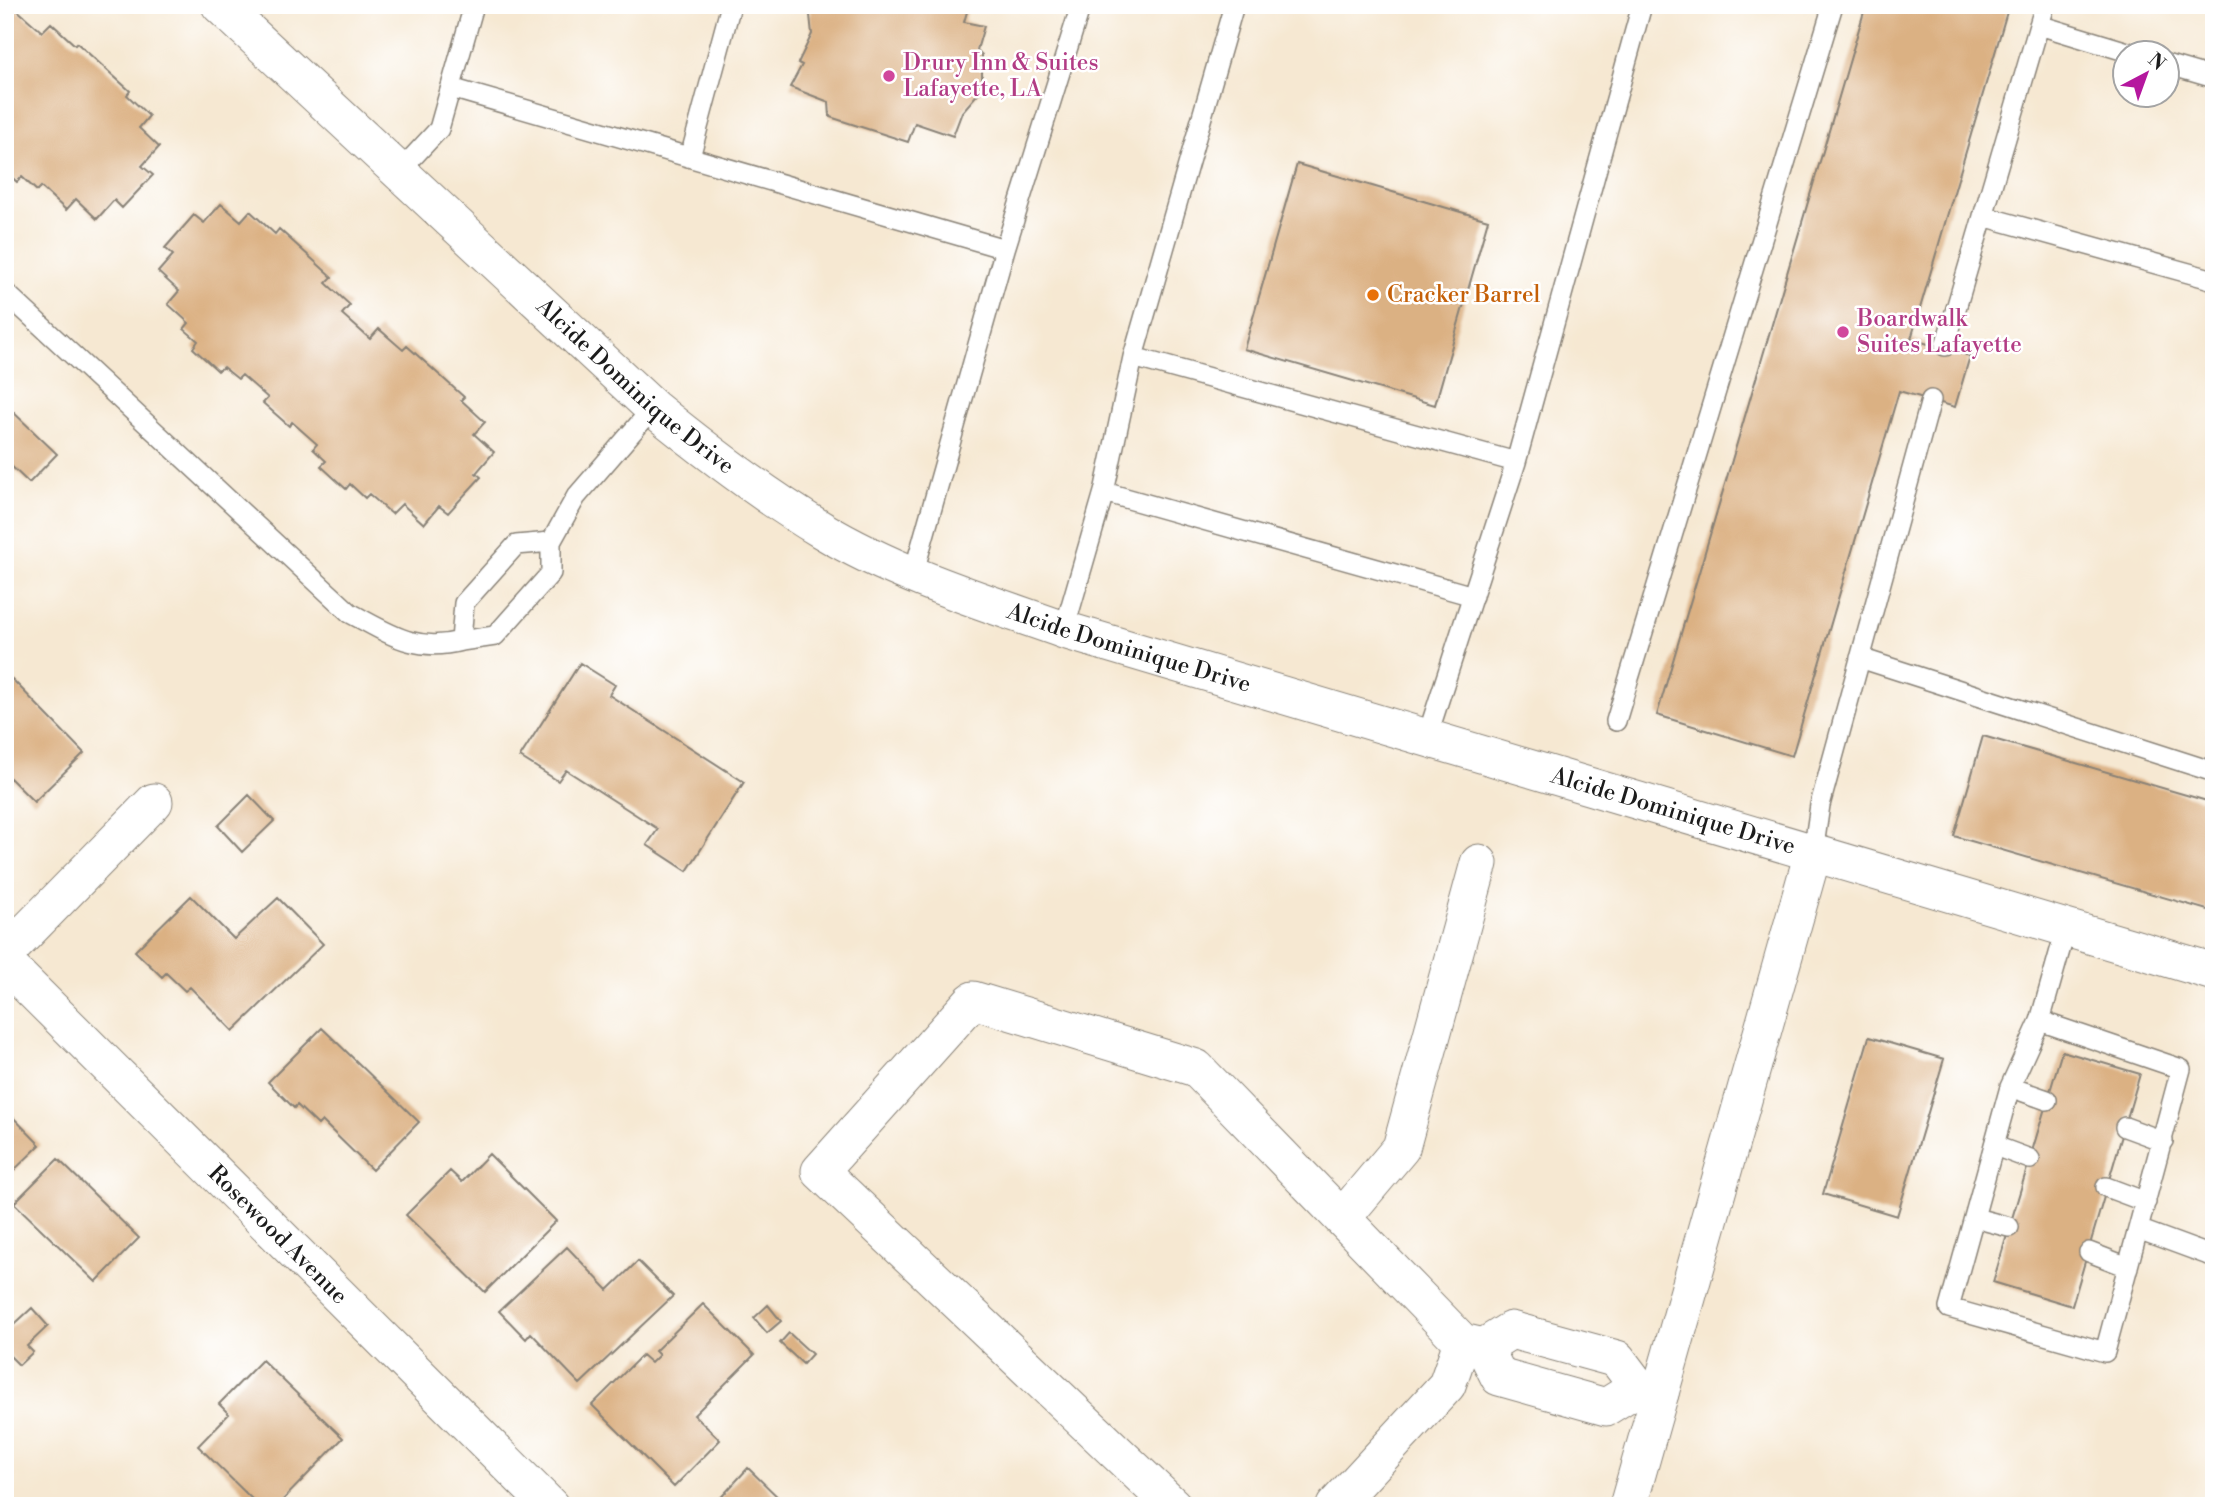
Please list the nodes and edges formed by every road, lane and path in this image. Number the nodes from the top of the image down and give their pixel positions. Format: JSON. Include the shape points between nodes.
{"nodes":[{"id":1,"x":220,"y":5,"type":"edge"},
{"id":2,"x":474,"y":5,"type":"edge"},
{"id":3,"x":731,"y":5,"type":"edge"},
{"id":4,"x":1081,"y":5,"type":"edge"},
{"id":5,"x":1234,"y":5,"type":"edge"},
{"id":6,"x":1642,"y":5,"type":"edge"},
{"id":7,"x":1833,"y":5,"type":"edge"},
{"id":8,"x":2045,"y":5,"type":"edge"},
{"id":9,"x":2039,"y":25,"type":"junction"},
{"id":10,"x":2110,"y":47,"type":"edge"},
{"id":11,"x":2180,"y":68,"type":"edge"},
{"id":12,"x":2214,"y":78,"type":"edge"},
{"id":13,"x":451,"y":88,"type":"junction"},
{"id":14,"x":690,"y":158,"type":"junction"},
{"id":15,"x":400,"y":172,"type":"junction"},
{"id":16,"x":1983,"y":216,"type":"junction"},
{"id":17,"x":1005,"y":249,"type":"junction"},
{"id":18,"x":2214,"y":280,"type":"edge"},
{"id":19,"x":5,"y":292,"type":"edge"},
{"id":20,"x":1945,"y":346,"type":"dead end"},
{"id":21,"x":1133,"y":358,"type":"junction"},
{"id":22,"x":1931,"y":400,"type":"dead end"},
{"id":23,"x":653,"y":408,"type":"junction"},
{"id":24,"x":1516,"y":462,"type":"junction"},
{"id":25,"x":1104,"y":492,"type":"junction"},
{"id":26,"x":551,"y":542,"type":"junction"},
{"id":27,"x":913,"y":575,"type":"junction"},
{"id":28,"x":1473,"y":596,"type":"junction"},
{"id":29,"x":1064,"y":630,"type":"junction"},
{"id":30,"x":461,"y":640,"type":"junction"},
{"id":31,"x":1860,"y":658,"type":"junction"},
{"id":32,"x":1616,"y":721,"type":"dead end"},
{"id":33,"x":1426,"y":740,"type":"junction"},
{"id":34,"x":2214,"y":772,"type":"edge"},
{"id":35,"x":154,"y":802,"type":"dead end"},
{"id":36,"x":1813,"y":853,"type":"junction"},
{"id":37,"x":1479,"y":863,"type":"dead end"},
{"id":38,"x":2066,"y":929,"type":"junction"},
{"id":39,"x":5,"y":954,"type":"edge"},
{"id":40,"x":5,"y":963,"type":"edge"},
{"id":41,"x":2214,"y":972,"type":"edge"},
{"id":42,"x":2040,"y":1021,"type":"junction"},
{"id":43,"x":2010,"y":1087,"type":"junction"},
{"id":44,"x":2047,"y":1100,"type":"dead end"},
{"id":45,"x":2124,"y":1127,"type":"dead end"},
{"id":46,"x":2163,"y":1141,"type":"junction"},
{"id":47,"x":1994,"y":1146,"type":"junction"},
{"id":48,"x":2030,"y":1159,"type":"dead end"},
{"id":49,"x":2106,"y":1187,"type":"dead end"},
{"id":50,"x":2146,"y":1202,"type":"junction"},
{"id":51,"x":1343,"y":1217,"type":"junction"},
{"id":52,"x":1975,"y":1218,"type":"junction"},
{"id":53,"x":2009,"y":1227,"type":"dead end"},
{"id":54,"x":2138,"y":1229,"type":"junction"},
{"id":55,"x":2089,"y":1252,"type":"dead end"},
{"id":56,"x":2214,"y":1257,"type":"edge"},
{"id":57,"x":2128,"y":1267,"type":"junction"},
{"id":58,"x":1557,"y":1342,"type":"junction"},
{"id":59,"x":1473,"y":1344,"type":"junction"},
{"id":60,"x":1547,"y":1389,"type":"junction"},
{"id":61,"x":1649,"y":1390,"type":"junction"},
{"id":62,"x":550,"y":1506,"type":"edge"},
{"id":63,"x":1173,"y":1506,"type":"edge"},
{"id":64,"x":1335,"y":1506,"type":"edge"},
{"id":65,"x":1628,"y":1506,"type":"edge"}],
"edges":[{"from":1,"to":15,"type":"street","name":"Alcide Dominique Drive"},
{"from":2,"to":13,"type":"lane"},
{"from":3,"to":14,"type":"lane"},
{"from":4,"to":17,"type":"lane"},
{"from":5,"to":21,"type":"lane"},
{"from":6,"to":24,"type":"lane"},
{"from":7,"to":32,"type":"lane"},
{"from":8,"to":9,"type":"lane"},
{"from":9,"to":10,"type":"lane"},
{"from":9,"to":16,"type":"lane"},
{"from":11,"to":12,"type":"lane"},
{"from":13,"to":14,"type":"lane"},
{"from":13,"to":15,"type":"lane","via":[[439,130]]},
{"from":14,"to":17,"type":"lane"},
{"from":15,"to":23,"type":"street","name":"Alcide Dominique Drive"},
{"from":16,"to":18,"type":"lane"},
{"from":16,"to":20,"type":"lane"},
{"from":17,"to":27,"type":"lane"},
{"from":19,"to":30,"type":"lane","via":[[349,612],[405,642],[438,647]]},
{"from":21,"to":24,"type":"lane"},
{"from":21,"to":25,"type":"lane"},
{"from":22,"to":31,"type":"lane"},
{"from":23,"to":26,"type":"lane","via":[[576,497]]},
{"from":23,"to":27,"type":"street","name":"Alcide Dominique Drive","via":[[718,461],[823,531]]},
{"from":24,"to":28,"type":"lane"},
{"from":25,"to":28,"type":"lane"},
{"from":25,"to":29,"type":"lane"},
{"from":26,"to":30,"type":"lane","via":[[551,573],[508,622],[495,636]]},
{"from":26,"to":30,"type":"lane","via":[[516,545],[464,603]]},
{"from":27,"to":29,"type":"street","name":"Alcide Dominique Drive"},
{"from":28,"to":33,"type":"lane"},
{"from":29,"to":33,"type":"street","name":"Alcide Dominique Drive"},
{"from":31,"to":34,"type":"lane"},
{"from":31,"to":36,"type":"lane"},
{"from":33,"to":36,"type":"street","name":"Alcide Dominique Drive"},
{"from":35,"to":39,"type":"street"},
{"from":36,"to":38,"type":"street","name":"Alcide Dominique Drive"},
{"from":36,"to":61,"type":"street"},
{"from":37,"to":51,"type":"street","via":[[1401,1148]]},
{"from":38,"to":41,"type":"street","name":"Alcide Dominique Drive"},
{"from":38,"to":42,"type":"lane"},
{"from":40,"to":62,"type":"street","name":"Rosewood Avenue"},
{"from":42,"to":43,"type":"lane"},
{"from":42,"to":46,"type":"lane","via":[[2180,1069]]},
{"from":43,"to":44,"type":"lane"},
{"from":43,"to":47,"type":"lane"},
{"from":45,"to":46,"type":"lane"},
{"from":46,"to":50,"type":"lane"},
{"from":47,"to":48,"type":"lane"},
{"from":47,"to":52,"type":"lane"},
{"from":49,"to":50,"type":"lane"},
{"from":50,"to":54,"type":"lane"},
{"from":51,"to":59,"type":"street"},
{"from":51,"to":63,"type":"street","via":[[1196,1068],[973,1000],[820,1171]]},
{"from":52,"to":53,"type":"lane"},
{"from":52,"to":57,"type":"lane","via":[[1949,1308],[2105,1352]]},
{"from":54,"to":56,"type":"lane"},
{"from":54,"to":57,"type":"lane"},
{"from":55,"to":57,"type":"lane"},
{"from":58,"to":59,"type":"street","via":[[1511,1330]]},
{"from":58,"to":60,"type":"street"},
{"from":58,"to":61,"type":"street","via":[[1616,1359]]},
{"from":59,"to":60,"type":"street","via":[[1499,1377]]},
{"from":59,"to":64,"type":"street","via":[[1447,1385]]},
{"from":60,"to":61,"type":"street","via":[[1606,1407]]},
{"from":61,"to":65,"type":"street"}]}
